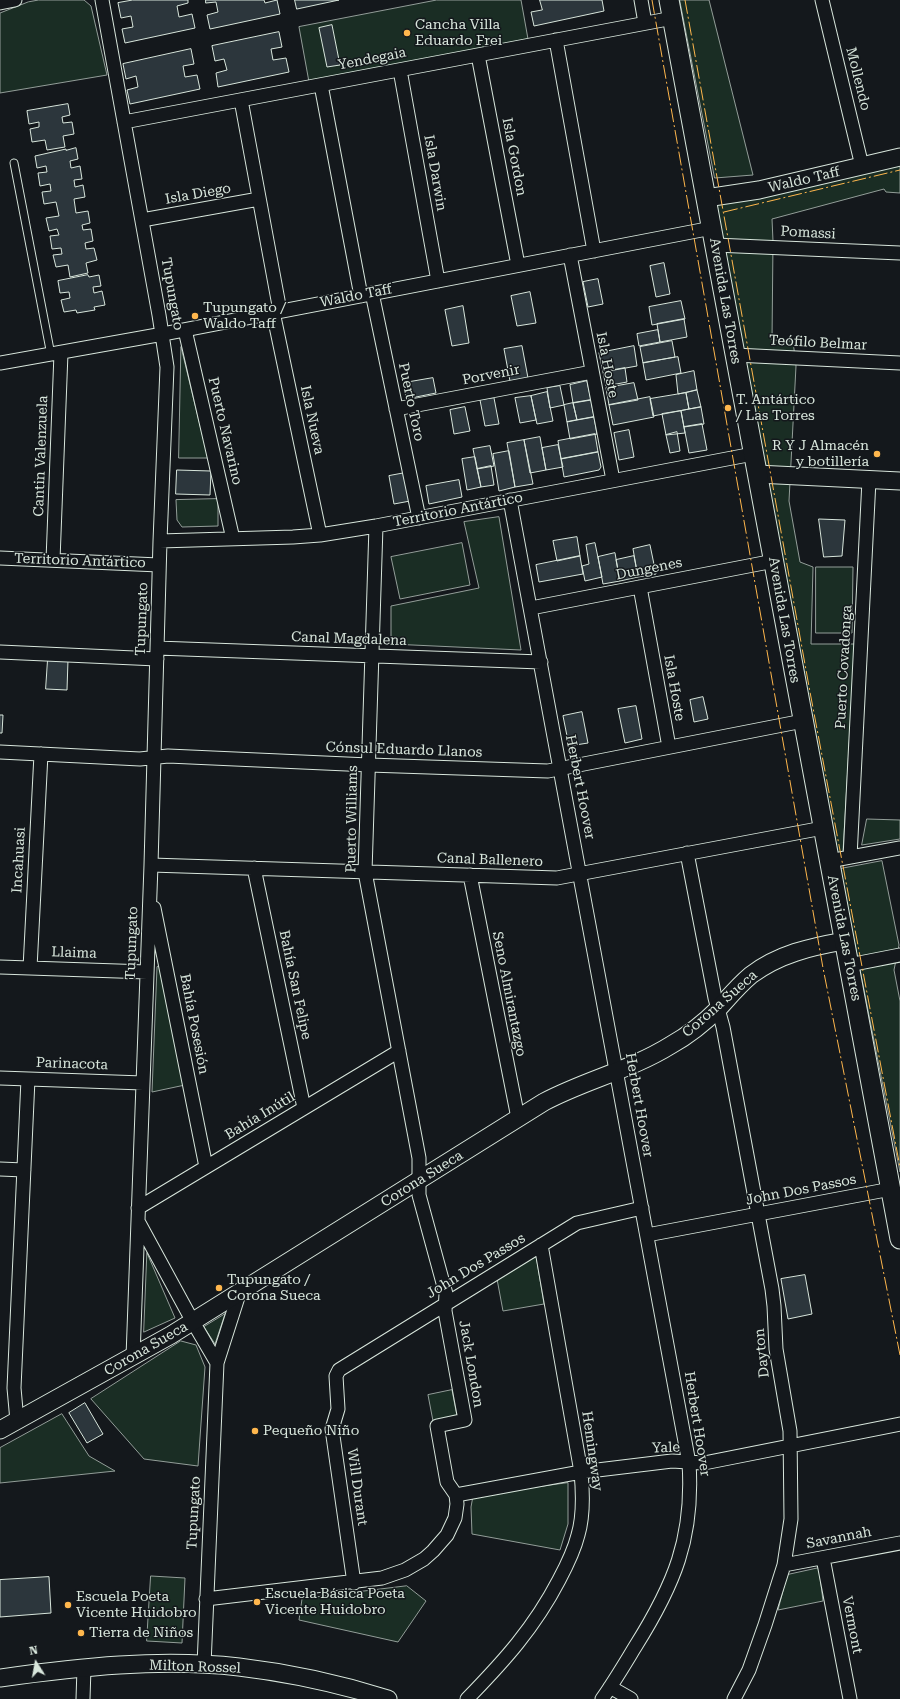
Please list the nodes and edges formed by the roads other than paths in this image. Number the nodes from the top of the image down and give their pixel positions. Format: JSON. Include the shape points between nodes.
{"nodes":[{"id":1,"x":15,"y":0,"type":"edge"},
{"id":2,"x":102,"y":0,"type":"edge"},
{"id":3,"x":641,"y":0,"type":"edge"},
{"id":4,"x":669,"y":0,"type":"edge"},
{"id":5,"x":822,"y":0,"type":"edge"},
{"id":6,"x":0,"y":3,"type":"edge"},
{"id":7,"x":673,"y":18,"type":"junction"},
{"id":8,"x":645,"y":23,"type":"junction"},
{"id":9,"x":556,"y":40,"type":"junction"},
{"id":10,"x":478,"y":55,"type":"junction"},
{"id":11,"x":400,"y":70,"type":"junction"},
{"id":12,"x":321,"y":85,"type":"junction"},
{"id":13,"x":241,"y":100,"type":"junction"},
{"id":14,"x":124,"y":122,"type":"junction"},
{"id":15,"x":900,"y":157,"type":"edge"},
{"id":16,"x":14,"y":163,"type":"dead end"},
{"id":17,"x":862,"y":166,"type":"junction"},
{"id":18,"x":706,"y":198,"type":"junction"},
{"id":19,"x":260,"y":199,"type":"junction"},
{"id":20,"x":142,"y":220,"type":"junction"},
{"id":21,"x":713,"y":237,"type":"junction"},
{"id":22,"x":594,"y":251,"type":"junction"},
{"id":23,"x":900,"y":254,"type":"edge"},
{"id":24,"x":570,"y":255,"type":"junction"},
{"id":25,"x":518,"y":265,"type":"junction"},
{"id":26,"x":438,"y":281,"type":"junction"},
{"id":27,"x":366,"y":294,"type":"junction"},
{"id":28,"x":276,"y":312,"type":"junction"},
{"id":29,"x":185,"y":330,"type":"junction"},
{"id":30,"x":162,"y":334,"type":"junction"},
{"id":31,"x":56,"y":354,"type":"junction"},
{"id":32,"x":735,"y":355,"type":"junction"},
{"id":33,"x":0,"y":363,"type":"edge"},
{"id":34,"x":900,"y":363,"type":"edge"},
{"id":35,"x":592,"y":372,"type":"junction"},
{"id":36,"x":396,"y":409,"type":"junction"},
{"id":37,"x":753,"y":454,"type":"junction"},
{"id":38,"x":757,"y":474,"type":"junction"},
{"id":39,"x":613,"y":480,"type":"junction"},
{"id":40,"x":869,"y":480,"type":"junction"},
{"id":41,"x":900,"y":481,"type":"edge"},
{"id":42,"x":510,"y":500,"type":"junction"},
{"id":43,"x":419,"y":518,"type":"junction"},
{"id":44,"x":376,"y":526,"type":"junction"},
{"id":45,"x":320,"y":535,"type":"junction"},
{"id":46,"x":233,"y":539,"type":"junction"},
{"id":47,"x":160,"y":541,"type":"junction"},
{"id":48,"x":0,"y":558,"type":"edge"},
{"id":49,"x":52,"y":560,"type":"junction"},
{"id":50,"x":774,"y":561,"type":"junction"},
{"id":51,"x":159,"y":565,"type":"junction"},
{"id":52,"x":640,"y":587,"type":"junction"},
{"id":53,"x":531,"y":608,"type":"junction"},
{"id":54,"x":0,"y":652,"type":"edge"},
{"id":55,"x":157,"y":654,"type":"junction"},
{"id":56,"x":372,"y":656,"type":"junction"},
{"id":57,"x":541,"y":662,"type":"junction"},
{"id":58,"x":803,"y":721,"type":"junction"},
{"id":59,"x":669,"y":747,"type":"junction"},
{"id":60,"x":0,"y":752,"type":"edge"},
{"id":61,"x":41,"y":754,"type":"junction"},
{"id":62,"x":154,"y":758,"type":"junction"},
{"id":63,"x":368,"y":765,"type":"junction"},
{"id":64,"x":561,"y":768,"type":"junction"},
{"id":65,"x":823,"y":828,"type":"junction"},
{"id":66,"x":900,"y":848,"type":"edge"},
{"id":67,"x":686,"y":853,"type":"junction"},
{"id":68,"x":850,"y":857,"type":"junction"},
{"id":69,"x":829,"y":861,"type":"junction"},
{"id":70,"x":151,"y":865,"type":"junction"},
{"id":71,"x":254,"y":868,"type":"junction"},
{"id":72,"x":365,"y":872,"type":"junction"},
{"id":73,"x":580,"y":873,"type":"junction"},
{"id":74,"x":470,"y":875,"type":"junction"},
{"id":75,"x":150,"y":887,"type":"junction"},
{"id":76,"x":844,"y":941,"type":"junction"},
{"id":77,"x":900,"y":956,"type":"edge"},
{"id":78,"x":848,"y":965,"type":"junction"},
{"id":79,"x":0,"y":967,"type":"edge"},
{"id":80,"x":30,"y":968,"type":"junction"},
{"id":81,"x":147,"y":972,"type":"junction"},
{"id":82,"x":718,"y":1009,"type":"junction"},
{"id":83,"x":399,"y":1051,"type":"junction"},
{"id":84,"x":617,"y":1072,"type":"junction"},
{"id":85,"x":0,"y":1078,"type":"edge"},
{"id":86,"x":28,"y":1078,"type":"junction"},
{"id":87,"x":143,"y":1082,"type":"junction"},
{"id":88,"x":304,"y":1108,"type":"junction"},
{"id":89,"x":518,"y":1118,"type":"junction"},
{"id":90,"x":206,"y":1167,"type":"junction"},
{"id":91,"x":0,"y":1169,"type":"edge"},
{"id":92,"x":24,"y":1170,"type":"junction"},
{"id":93,"x":420,"y":1180,"type":"junction"},
{"id":94,"x":891,"y":1189,"type":"junction"},
{"id":95,"x":642,"y":1208,"type":"junction"},
{"id":96,"x":138,"y":1214,"type":"junction"},
{"id":97,"x":758,"y":1214,"type":"junction"},
{"id":98,"x":647,"y":1235,"type":"junction"},
{"id":99,"x":900,"y":1239,"type":"edge"},
{"id":100,"x":541,"y":1245,"type":"junction"},
{"id":101,"x":239,"y":1294,"type":"junction"},
{"id":102,"x":446,"y":1303,"type":"junction"},
{"id":103,"x":193,"y":1322,"type":"junction"},
{"id":104,"x":133,"y":1357,"type":"junction"},
{"id":105,"x":217,"y":1363,"type":"junction"},
{"id":106,"x":337,"y":1372,"type":"joint"},
{"id":107,"x":16,"y":1421,"type":"junction"},
{"id":108,"x":900,"y":1424,"type":"edge"},
{"id":109,"x":0,"y":1430,"type":"edge"},
{"id":110,"x":790,"y":1446,"type":"junction"},
{"id":111,"x":689,"y":1463,"type":"junction"},
{"id":112,"x":581,"y":1472,"type":"junction"},
{"id":113,"x":456,"y":1495,"type":"junction"},
{"id":114,"x":900,"y":1543,"type":"edge"},
{"id":115,"x":823,"y":1558,"type":"junction"},
{"id":116,"x":784,"y":1565,"type":"junction"},
{"id":117,"x":354,"y":1583,"type":"junction"},
{"id":118,"x":206,"y":1599,"type":"junction"},
{"id":119,"x":204,"y":1664,"type":"junction"},
{"id":120,"x":84,"y":1668,"type":"junction"},
{"id":121,"x":0,"y":1678,"type":"edge"},
{"id":122,"x":610,"y":1688,"type":"junction"},
{"id":123,"x":738,"y":1696,"type":"edge"},
{"id":124,"x":83,"y":1699,"type":"edge"},
{"id":125,"x":388,"y":1699,"type":"edge"},
{"id":126,"x":467,"y":1699,"type":"edge"},
{"id":127,"x":602,"y":1699,"type":"edge"},
{"id":128,"x":630,"y":1699,"type":"edge"},
{"id":129,"x":850,"y":1699,"type":"edge"}],
"edges":[{"from":1,"to":6,"type":"street"},
{"from":2,"to":14,"type":"street","name":"Tupungato"},
{"from":3,"to":8,"type":"street"},
{"from":4,"to":7,"type":"main road","name":"Avenida Las Torres"},
{"from":5,"to":17,"type":"street","name":"Mollendo"},
{"from":7,"to":8,"type":"street","name":"Yendegaia"},
{"from":7,"to":18,"type":"main road","name":"Avenida Las Torres"},
{"from":8,"to":9,"type":"street","name":"Yendegaia"},
{"from":9,"to":10,"type":"street","name":"Yendegaia"},
{"from":9,"to":22,"type":"street"},
{"from":10,"to":11,"type":"street","name":"Yendegaia"},
{"from":10,"to":25,"type":"street","name":"Isla Gordon"},
{"from":11,"to":12,"type":"street","name":"Yendegaia"},
{"from":11,"to":26,"type":"street","name":"Isla Darwin"},
{"from":12,"to":13,"type":"street","name":"Yendegaia"},
{"from":12,"to":27,"type":"street","name":"Puerto Toro"},
{"from":13,"to":14,"type":"street","name":"Yendegaia"},
{"from":13,"to":19,"type":"street","name":"Isla Nueva"},
{"from":14,"to":20,"type":"street","name":"Tupungato"},
{"from":15,"to":17,"type":"street","name":"Waldo Taff"},
{"from":16,"to":31,"type":"lane"},
{"from":17,"to":18,"type":"street","name":"Waldo Taff","via":[[759,190]]},
{"from":18,"to":21,"type":"main road","name":"Avenida Las Torres"},
{"from":19,"to":20,"type":"street","name":"Isla Diego"},
{"from":19,"to":28,"type":"street","name":"Isla Nueva"},
{"from":20,"to":30,"type":"street","name":"Tupungato"},
{"from":21,"to":22,"type":"street","name":"Waldo Taff"},
{"from":21,"to":23,"type":"street","name":"Pomassi"},
{"from":21,"to":32,"type":"main road","name":"Avenida Las Torres"},
{"from":22,"to":24,"type":"street","name":"Waldo Taff"},
{"from":24,"to":25,"type":"street","name":"Waldo Taff"},
{"from":24,"to":35,"type":"street","name":"Isla Hoste"},
{"from":25,"to":26,"type":"street","name":"Waldo Taff"},
{"from":26,"to":27,"type":"street","name":"Waldo Taff"},
{"from":27,"to":28,"type":"street","name":"Waldo Taff"},
{"from":27,"to":36,"type":"street","name":"Puerto Toro"},
{"from":28,"to":29,"type":"street","name":"Waldo Taff"},
{"from":28,"to":45,"type":"street","name":"Isla Nueva"},
{"from":29,"to":30,"type":"street","name":"Waldo Taff"},
{"from":29,"to":46,"type":"street","name":"Puerto Navarino"},
{"from":30,"to":31,"type":"street","name":"Waldo Taff"},
{"from":30,"to":47,"type":"street","name":"Tupungato","via":[[167,367]]},
{"from":31,"to":33,"type":"street","name":"Waldo Taff"},
{"from":31,"to":49,"type":"street","name":"Cantin Valenzuela"},
{"from":32,"to":34,"type":"street","name":"Teófilo Belmar"},
{"from":32,"to":37,"type":"main road","name":"Avenida Las Torres"},
{"from":35,"to":36,"type":"street","name":"Porvenir"},
{"from":35,"to":39,"type":"street","name":"Isla Hoste"},
{"from":36,"to":43,"type":"street","name":"Puerto Toro"},
{"from":37,"to":38,"type":"main road","name":"Avenida Las Torres"},
{"from":37,"to":39,"type":"street","name":"Territorio Antártico"},
{"from":38,"to":40,"type":"street"},
{"from":38,"to":50,"type":"main road","name":"Avenida Las Torres"},
{"from":39,"to":42,"type":"street","name":"Territorio Antártico"},
{"from":40,"to":41,"type":"street"},
{"from":40,"to":68,"type":"street","name":"Puerto Covadonga"},
{"from":42,"to":43,"type":"street","name":"Territorio Antártico"},
{"from":42,"to":53,"type":"street","name":"Herbert Hoover"},
{"from":43,"to":44,"type":"street","name":"Territorio Antártico"},
{"from":44,"to":45,"type":"street","name":"Territorio Antártico"},
{"from":44,"to":56,"type":"street","name":"Puerto Williams"},
{"from":45,"to":46,"type":"street","name":"Territorio Antártico"},
{"from":46,"to":47,"type":"street","name":"Territorio Antártico"},
{"from":47,"to":51,"type":"street","name":"Tupungato"},
{"from":48,"to":49,"type":"street","name":"Territorio Antártico"},
{"from":49,"to":51,"type":"street","name":"Territorio Antártico"},
{"from":50,"to":52,"type":"street","name":"Dungenes"},
{"from":50,"to":58,"type":"main road","name":"Avenida Las Torres"},
{"from":51,"to":55,"type":"street","name":"Tupungato"},
{"from":52,"to":53,"type":"street","name":"Dungenes"},
{"from":52,"to":59,"type":"street","name":"Isla Hoste"},
{"from":53,"to":57,"type":"street","name":"Herbert Hoover"},
{"from":54,"to":55,"type":"street","name":"Canal Magdalena"},
{"from":55,"to":56,"type":"street","name":"Canal Magdalena"},
{"from":55,"to":62,"type":"street","name":"Tupungato"},
{"from":56,"to":57,"type":"street","name":"Canal Magdalena"},
{"from":56,"to":63,"type":"street","name":"Puerto Williams"},
{"from":57,"to":64,"type":"street","name":"Herbert Hoover"},
{"from":58,"to":59,"type":"street","name":"Cónsul Eduardo Llanos"},
{"from":58,"to":65,"type":"main road","name":"Avenida Las Torres"},
{"from":59,"to":64,"type":"street","name":"Cónsul Eduardo Llanos"},
{"from":60,"to":61,"type":"street","name":"Cónsul Eduardo Llanos"},
{"from":61,"to":62,"type":"street","name":"Cónsul Eduardo Llanos"},
{"from":61,"to":80,"type":"street","name":"Incahuasi"},
{"from":62,"to":63,"type":"street","name":"Cónsul Eduardo Llanos","via":[[168,756]]},
{"from":62,"to":70,"type":"street","name":"Tupungato"},
{"from":63,"to":64,"type":"street","name":"Cónsul Eduardo Llanos","via":[[540,771]]},
{"from":63,"to":72,"type":"street","name":"Puerto Williams"},
{"from":64,"to":73,"type":"street","name":"Herbert Hoover"},
{"from":65,"to":67,"type":"street","name":"Canal Ballenero"},
{"from":65,"to":69,"type":"main road","name":"Avenida Las Torres"},
{"from":66,"to":68,"type":"street"},
{"from":67,"to":73,"type":"street","name":"Canal Ballenero"},
{"from":67,"to":82,"type":"street"},
{"from":68,"to":69,"type":"street"},
{"from":69,"to":76,"type":"main road","name":"Avenida Las Torres"},
{"from":70,"to":71,"type":"street","name":"Canal Ballenero"},
{"from":70,"to":75,"type":"street","name":"Tupungato"},
{"from":71,"to":72,"type":"street","name":"Canal Ballenero"},
{"from":71,"to":88,"type":"street","name":"Bahía San Felipe"},
{"from":72,"to":74,"type":"street","name":"Canal Ballenero"},
{"from":72,"to":83,"type":"street","name":"Puerto Williams"},
{"from":73,"to":74,"type":"street","name":"Canal Ballenero","via":[[556,878]]},
{"from":73,"to":84,"type":"street","name":"Herbert Hoover"},
{"from":74,"to":89,"type":"street","name":"Seno Almirantazgo"},
{"from":75,"to":81,"type":"street","name":"Tupungato"},
{"from":75,"to":90,"type":"street","name":"Bahía Posesión"},
{"from":76,"to":78,"type":"main road","name":"Avenida Las Torres"},
{"from":76,"to":82,"type":"street","name":"Corona Sueca","via":[[796,951],[770,963],[749,977]]},
{"from":77,"to":78,"type":"street"},
{"from":78,"to":94,"type":"main road","name":"Avenida Las Torres"},
{"from":79,"to":80,"type":"street","name":"Llaima"},
{"from":80,"to":81,"type":"street","name":"Llaima"},
{"from":81,"to":87,"type":"street","name":"Tupungato"},
{"from":82,"to":84,"type":"street","name":"Corona Sueca","via":[[672,1045]]},
{"from":82,"to":97,"type":"street","name":"Dayton"},
{"from":83,"to":88,"type":"street","name":"Bahía Inútil"},
{"from":83,"to":93,"type":"street","name":"Puerto Williams","via":[[419,1158]]},
{"from":84,"to":89,"type":"street","name":"Corona Sueca","via":[[563,1092]]},
{"from":84,"to":95,"type":"street","name":"Herbert Hoover"},
{"from":85,"to":86,"type":"street","name":"Parinacota"},
{"from":86,"to":87,"type":"street","name":"Parinacota"},
{"from":86,"to":92,"type":"street"},
{"from":87,"to":96,"type":"street","name":"Tupungato"},
{"from":88,"to":90,"type":"street","name":"Bahía Inútil"},
{"from":89,"to":93,"type":"street","name":"Corona Sueca"},
{"from":90,"to":96,"type":"street","name":"Bahía Inútil"},
{"from":91,"to":92,"type":"street"},
{"from":92,"to":107,"type":"street","via":[[14,1388]]},
{"from":93,"to":101,"type":"street","name":"Corona Sueca"},
{"from":93,"to":102,"type":"street","name":"Jack London","via":[[419,1195],[446,1294]]},
{"from":94,"to":97,"type":"street","name":"John Dos Passos"},
{"from":94,"to":99,"type":"main road","name":"Avenida Las Torres"},
{"from":95,"to":98,"type":"street","name":"Herbert Hoover"},
{"from":95,"to":100,"type":"street","name":"John Dos Passos","via":[[577,1223]]},
{"from":96,"to":103,"type":"street"},
{"from":96,"to":104,"type":"street","name":"Tupungato"},
{"from":97,"to":98,"type":"street","name":"John Dos Passos"},
{"from":97,"to":110,"type":"street","name":"Dayton","via":[[774,1306],[776,1349],[790,1431]]},
{"from":98,"to":111,"type":"street","name":"Herbert Hoover"},
{"from":100,"to":102,"type":"street","name":"John Dos Passos"},
{"from":100,"to":112,"type":"street","name":"Hemingway"},
{"from":101,"to":103,"type":"street","name":"Corona Sueca"},
{"from":101,"to":105,"type":"street","name":"Tupungato"},
{"from":102,"to":106,"type":"street","name":"John Dos Passos","via":[[341,1367]]},
{"from":102,"to":113,"type":"street","name":"Jack London","via":[[445,1312],[465,1420],[437,1426],[447,1482]]},
{"from":103,"to":104,"type":"street","name":"Corona Sueca"},
{"from":103,"to":105,"type":"street"},
{"from":104,"to":107,"type":"street","name":"Corona Sueca"},
{"from":105,"to":118,"type":"street","name":"Tupungato"},
{"from":106,"to":117,"type":"street","name":"Will Durant","via":[[338,1409],[332,1429]]},
{"from":107,"to":109,"type":"street","name":"Corona Sueca"},
{"from":108,"to":110,"type":"street","name":"Yale"},
{"from":110,"to":111,"type":"street","name":"Yale","via":[[704,1463]]},
{"from":110,"to":116,"type":"street","name":"Dayton","via":[[791,1519]]},
{"from":111,"to":112,"type":"street","name":"Yale","via":[[672,1461]]},
{"from":111,"to":122,"type":"street","name":"Herbert Hoover","via":[[688,1513],[677,1566],[661,1604]]},
{"from":112,"to":113,"type":"street","name":"Yale"},
{"from":112,"to":126,"type":"street","name":"Hemingway","via":[[581,1523],[570,1558],[549,1599],[522,1639]]},
{"from":113,"to":117,"type":"street","via":[[457,1504],[452,1526],[433,1551],[415,1565],[393,1575]]},
{"from":114,"to":115,"type":"street","name":"Savannah"},
{"from":115,"to":116,"type":"street","name":"Savannah"},
{"from":115,"to":129,"type":"street","name":"Vermont"},
{"from":116,"to":123,"type":"street","name":"Dayton","via":[[759,1644]]},
{"from":117,"to":118,"type":"street"},
{"from":118,"to":119,"type":"street","name":"Tupungato"},
{"from":119,"to":120,"type":"street","name":"Milton Rossel"},
{"from":119,"to":125,"type":"street","name":"Milton Rossel","via":[[302,1677]]},
{"from":120,"to":121,"type":"street","name":"Milton Rossel"},
{"from":120,"to":124,"type":"street"},
{"from":122,"to":127,"type":"street","name":"Herbert Hoover"},
{"from":122,"to":128,"type":"street"}]}
